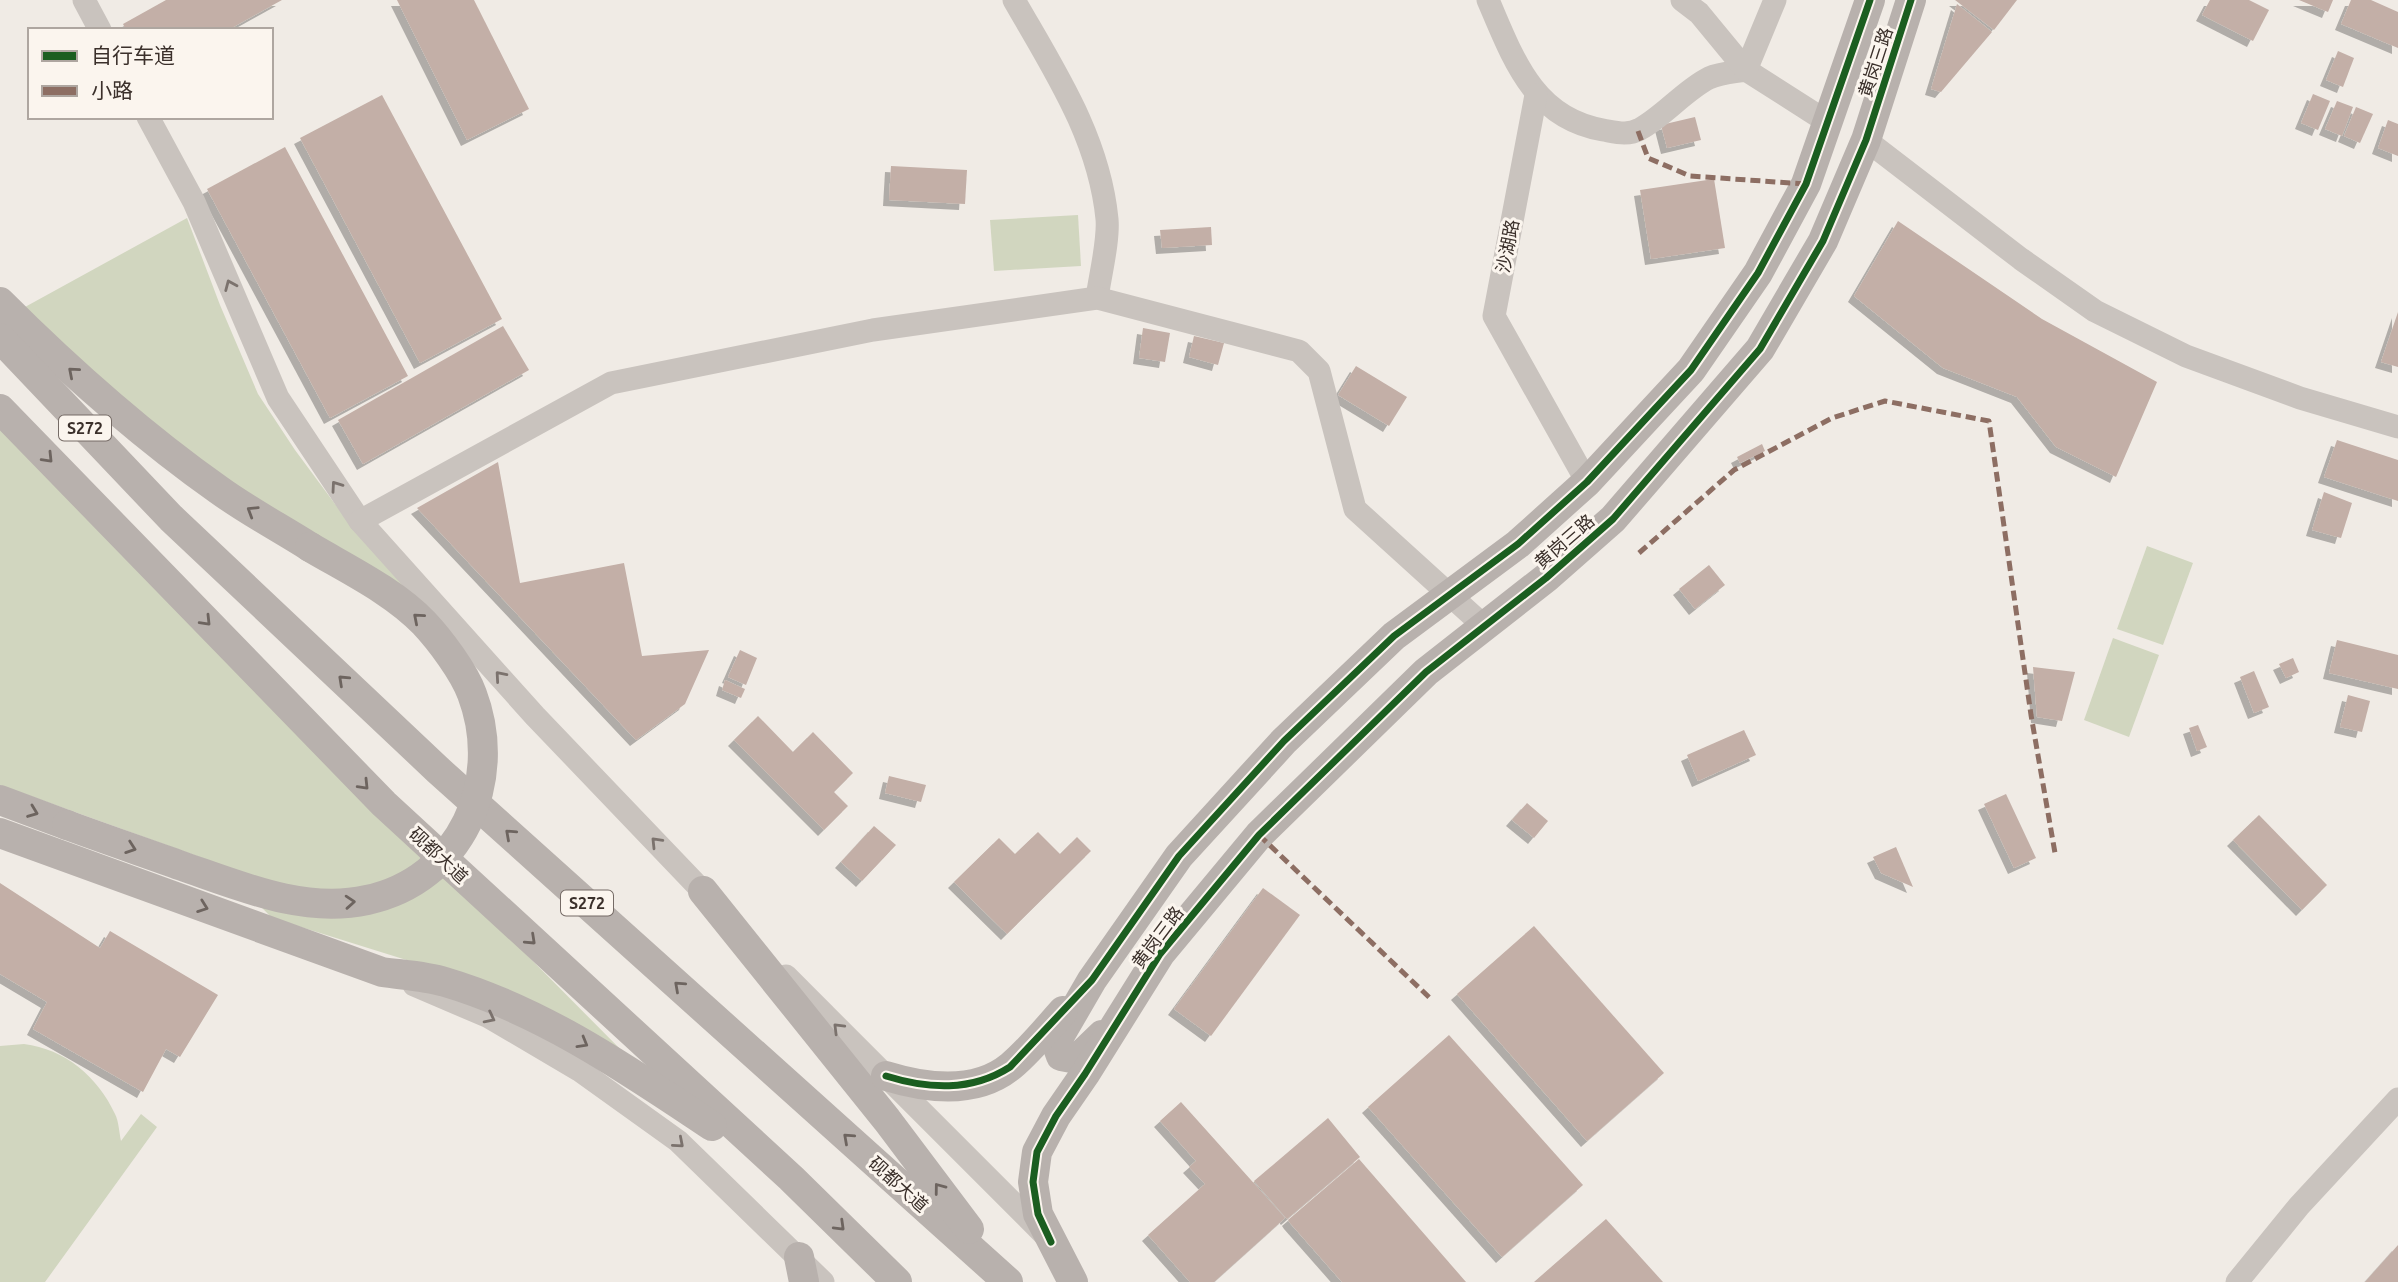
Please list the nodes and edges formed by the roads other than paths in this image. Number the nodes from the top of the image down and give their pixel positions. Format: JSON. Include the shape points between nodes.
{"nodes":[{"id":1,"x":84,"y":0,"type":"edge"},
{"id":2,"x":1014,"y":0,"type":"edge"},
{"id":3,"x":1488,"y":0,"type":"edge"},
{"id":4,"x":1682,"y":0,"type":"edge"},
{"id":5,"x":1775,"y":0,"type":"edge"},
{"id":6,"x":1870,"y":0,"type":"edge"},
{"id":7,"x":1911,"y":0,"type":"edge"},
{"id":8,"x":99,"y":28,"type":"edge"},
{"id":9,"x":1746,"y":70,"type":"junction"},
{"id":10,"x":1536,"y":95,"type":"junction"},
{"id":11,"x":149,"y":119,"type":"edge"},
{"id":12,"x":1829,"y":123,"type":"junction"},
{"id":13,"x":1866,"y":140,"type":"junction"},
{"id":14,"x":1097,"y":298,"type":"junction"},
{"id":15,"x":0,"y":302,"type":"edge"},
{"id":16,"x":0,"y":338,"type":"edge"},
{"id":17,"x":0,"y":409,"type":"edge"},
{"id":18,"x":2398,"y":427,"type":"edge"},
{"id":19,"x":1587,"y":482,"type":"junction"},
{"id":20,"x":360,"y":521,"type":"junction"},
{"id":21,"x":1451,"y":594,"type":"junction"},
{"id":22,"x":1484,"y":626,"type":"junction"},
{"id":23,"x":0,"y":800,"type":"edge"},
{"id":24,"x":0,"y":833,"type":"edge"},
{"id":25,"x":0,"y":839,"type":"edge"},
{"id":26,"x":47,"y":851,"type":"junction"},
{"id":27,"x":703,"y":891,"type":"junction"},
{"id":28,"x":382,"y":972,"type":"junction"},
{"id":29,"x":1092,"y":980,"type":"junction"},
{"id":30,"x":1118,"y":1021,"type":"junction"},
{"id":31,"x":886,"y":1076,"type":"junction"},
{"id":32,"x":2398,"y":1098,"type":"edge"},
{"id":33,"x":791,"y":1178,"type":"junction"},
{"id":34,"x":1051,"y":1242,"type":"junction"},
{"id":35,"x":801,"y":1269,"type":"edge"},
{"id":36,"x":822,"y":1282,"type":"edge"},
{"id":37,"x":897,"y":1282,"type":"edge"},
{"id":38,"x":1009,"y":1282,"type":"edge"},
{"id":39,"x":1073,"y":1282,"type":"edge"},
{"id":40,"x":1087,"y":1282,"type":"edge"},
{"id":41,"x":2237,"y":1282,"type":"edge"}],
"edges":[{"from":1,"to":8,"type":"street"},
{"from":2,"to":14,"type":"street","via":[[1074,104],[1097,163],[1108,222]]},
{"from":3,"to":10,"type":"street"},
{"from":4,"to":9,"type":"street","via":[[1699,13]]},
{"from":5,"to":9,"type":"street"},
{"from":6,"to":12,"type":"main road","name":"黄岗三路"},
{"from":7,"to":13,"type":"main road","name":"黄岗三路"},
{"from":9,"to":10,"type":"street","via":[[1710,78],[1638,131],[1623,134],[1586,127],[1557,113]]},
{"from":9,"to":12,"type":"street"},
{"from":10,"to":19,"type":"street","name":"沙湖路","via":[[1494,316]]},
{"from":20,"to":11,"type":"street","one_way":true,"via":[[278,398],[194,202]]},
{"from":12,"to":19,"type":"main road","name":"黄岗三路","via":[[1806,184],[1758,273],[1691,370]]},
{"from":13,"to":18,"type":"street","via":[[2095,311],[2186,356],[2300,398]]},
{"from":13,"to":22,"type":"main road","name":"黄岗三路","via":[[1822,241],[1760,349],[1613,519]]},
{"from":14,"to":20,"type":"street","via":[[873,330],[611,383]]},
{"from":14,"to":21,"type":"street","via":[[1299,351],[1319,372],[1355,509]]},
{"from":23,"to":15,"type":"main road","one_way":true,"bridge":true,"via":[[241,887],[285,899],[365,900],[397,891],[449,852],[479,791],[484,757],[471,692],[425,624],[387,593],[221,491],[135,426]]},
{"from":38,"to":16,"type":"main road","name":"砚都大道","number":"S272","one_way":true,"via":[[438,770],[171,518]]},
{"from":17,"to":33,"type":"main road","name":"砚都大道","number":"S272","one_way":true,"via":[[384,804]]},
{"from":19,"to":21,"type":"main road","name":"黄岗三路","via":[[1518,544]]},
{"from":27,"to":20,"type":"street","one_way":true,"via":[[535,716]]},
{"from":21,"to":22,"type":"street"},
{"from":21,"to":29,"type":"main road","name":"黄岗三路","via":[[1394,636],[1284,741],[1179,856]]},
{"from":22,"to":30,"type":"main road","name":"黄岗三路","via":[[1426,672],[1259,835],[1160,954]]},
{"from":24,"to":26,"type":"main road"},
{"from":25,"to":26,"type":"main road"},
{"from":26,"to":28,"type":"main road","one_way":true},
{"from":31,"to":27,"type":"street","one_way":true},
{"from":38,"to":27,"type":"main road","one_way":true,"via":[[887,1120]]},
{"from":28,"to":33,"type":"main road","one_way":true,"via":[[443,981],[506,1004],[581,1041]]},
{"from":28,"to":35,"type":"street","one_way":true,"via":[[489,1017],[579,1069],[678,1141]]},
{"from":29,"to":30,"type":"main road","via":[[1056,1042],[1061,1056],[1077,1059]]},
{"from":29,"to":31,"type":"main road","via":[[1010,1067],[993,1078],[940,1087]]},
{"from":30,"to":34,"type":"main road","via":[[1037,1152],[1033,1182],[1038,1214]]},
{"from":31,"to":34,"type":"street"},
{"from":32,"to":41,"type":"street"},
{"from":33,"to":37,"type":"main road","name":"砚都大道","number":"S272","one_way":true},
{"from":34,"to":39,"type":"main road"},
{"from":34,"to":40,"type":"street"},
{"from":35,"to":36,"type":"street"}]}
